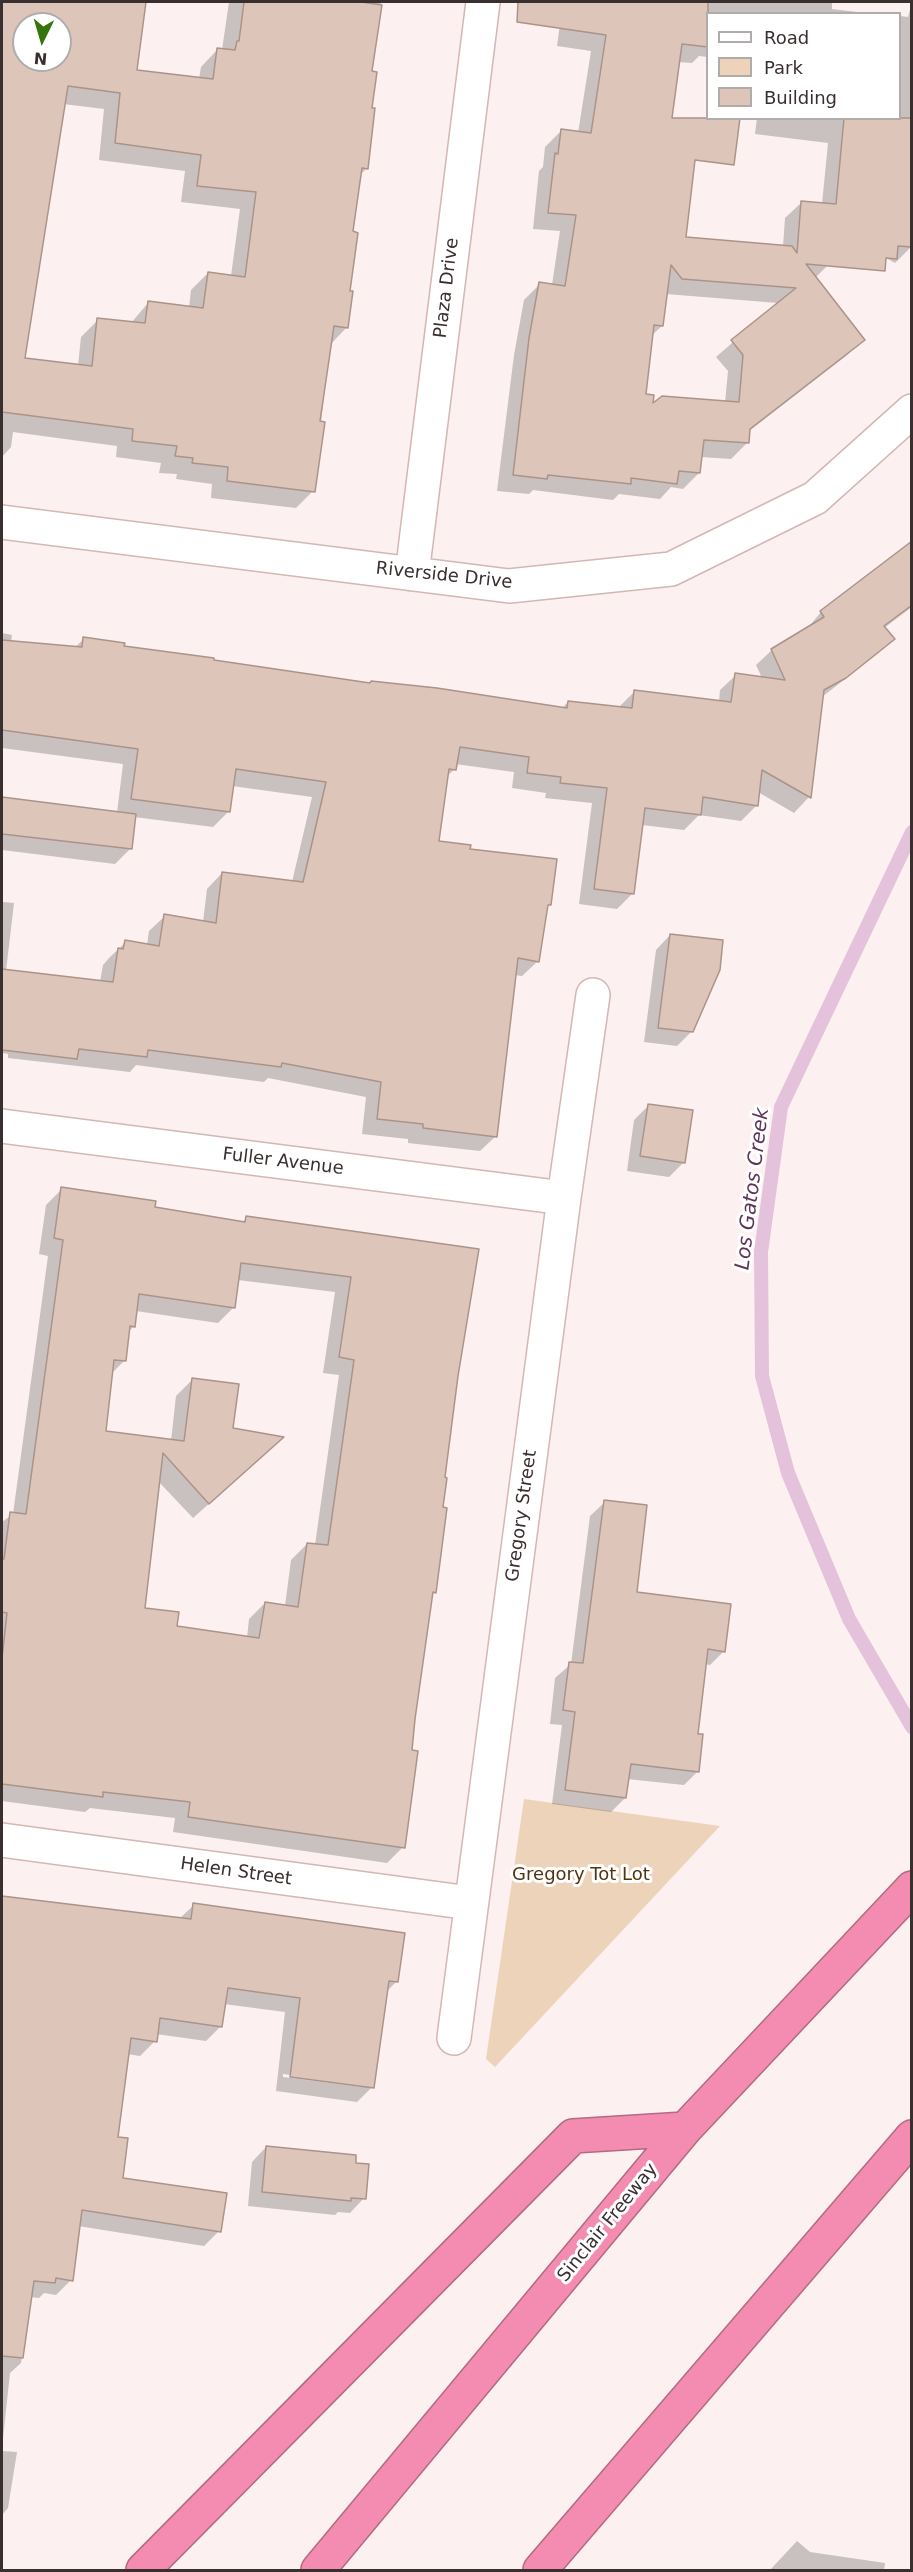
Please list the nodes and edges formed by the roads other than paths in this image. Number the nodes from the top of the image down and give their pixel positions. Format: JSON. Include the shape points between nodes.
{"nodes":[{"id":1,"x":483,"y":2,"type":"edge"},
{"id":2,"x":912,"y":411,"type":"edge"},
{"id":3,"x":2,"y":522,"type":"edge"},
{"id":4,"x":412,"y":574,"type":"junction"},
{"id":5,"x":593,"y":995,"type":"dead end"},
{"id":6,"x":2,"y":1126,"type":"edge"},
{"id":7,"x":564,"y":1198,"type":"junction"},
{"id":8,"x":2,"y":1840,"type":"edge"},
{"id":9,"x":912,"y":1887,"type":"edge"},
{"id":10,"x":470,"y":1903,"type":"junction"},
{"id":11,"x":454,"y":2038,"type":"dead end"},
{"id":12,"x":685,"y":2129,"type":"junction"},
{"id":13,"x":912,"y":2137,"type":"edge"},
{"id":14,"x":143,"y":2571,"type":"edge"},
{"id":15,"x":318,"y":2571,"type":"edge"},
{"id":16,"x":540,"y":2571,"type":"edge"}],
"edges":[{"from":1,"to":4,"type":"street","name":"Plaza Drive"},
{"from":2,"to":4,"type":"street","name":"Riverside Drive","via":[[815,498],[671,569],[509,586]]},
{"from":3,"to":4,"type":"street","name":"Riverside Drive"},
{"from":5,"to":7,"type":"street","name":"Gregory Street"},
{"from":6,"to":7,"type":"street","name":"Fuller Avenue"},
{"from":7,"to":10,"type":"street","name":"Gregory Street"},
{"from":8,"to":10,"type":"street","name":"Helen Street"},
{"from":9,"to":12,"type":"highway","name":"Sinclair Freeway"},
{"from":10,"to":11,"type":"street","name":"Gregory Street"},
{"from":12,"to":14,"type":"highway","via":[[573,2136]]},
{"from":12,"to":15,"type":"highway","name":"Sinclair Freeway"},
{"from":13,"to":16,"type":"highway"}]}
